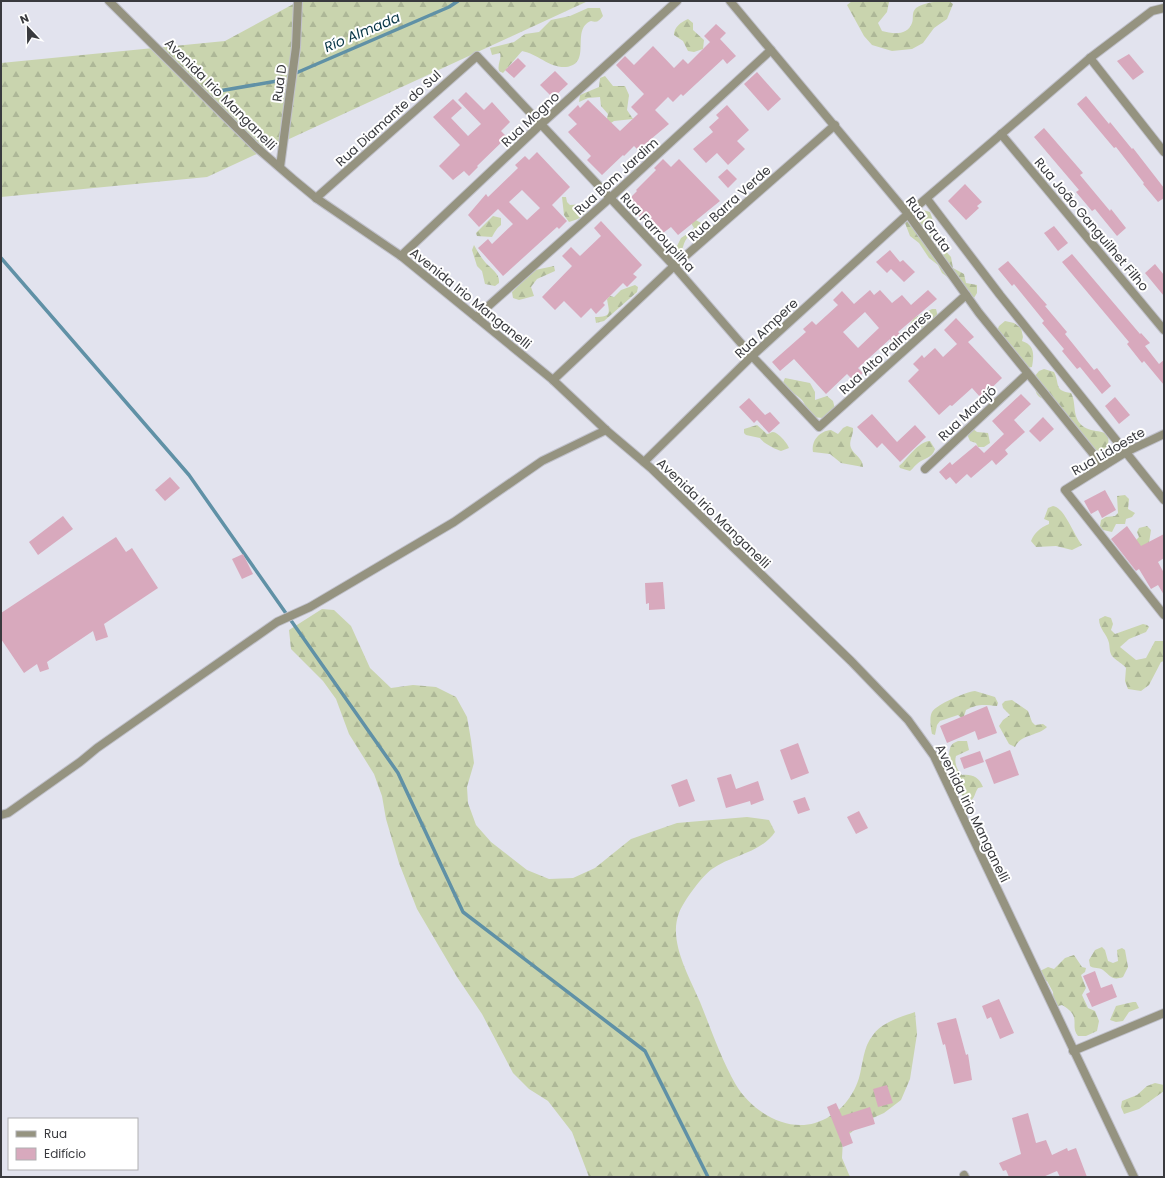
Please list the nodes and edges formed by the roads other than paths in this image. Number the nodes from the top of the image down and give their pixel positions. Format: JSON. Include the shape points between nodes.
{"nodes":[{"id":1,"x":109,"y":1,"type":"edge"},
{"id":2,"x":298,"y":1,"type":"edge"},
{"id":3,"x":677,"y":1,"type":"edge"},
{"id":4,"x":730,"y":1,"type":"edge"},
{"id":5,"x":1164,"y":8,"type":"edge"},
{"id":6,"x":771,"y":50,"type":"junction"},
{"id":7,"x":477,"y":56,"type":"joint"},
{"id":8,"x":1090,"y":58,"type":"junction"},
{"id":9,"x":540,"y":124,"type":"junction"},
{"id":10,"x":835,"y":125,"type":"junction"},
{"id":11,"x":1001,"y":134,"type":"junction"},
{"id":12,"x":1164,"y":152,"type":"edge"},
{"id":13,"x":280,"y":168,"type":"junction"},
{"id":14,"x":316,"y":198,"type":"junction"},
{"id":15,"x":610,"y":198,"type":"junction"},
{"id":16,"x":927,"y":199,"type":"junction"},
{"id":17,"x":908,"y":214,"type":"junction"},
{"id":18,"x":401,"y":256,"type":"junction"},
{"id":19,"x":674,"y":266,"type":"junction"},
{"id":20,"x":966,"y":295,"type":"junction"},
{"id":21,"x":476,"y":317,"type":"junction"},
{"id":22,"x":1164,"y":330,"type":"edge"},
{"id":23,"x":752,"y":356,"type":"junction"},
{"id":24,"x":1027,"y":374,"type":"junction"},
{"id":25,"x":552,"y":380,"type":"junction"},
{"id":26,"x":819,"y":427,"type":"joint"},
{"id":27,"x":606,"y":430,"type":"junction"},
{"id":28,"x":1164,"y":434,"type":"edge"},
{"id":29,"x":1126,"y":452,"type":"junction"},
{"id":30,"x":644,"y":462,"type":"junction"},
{"id":31,"x":1103,"y":466,"type":"junction"},
{"id":32,"x":925,"y":470,"type":"dead end"},
{"id":33,"x":1164,"y":500,"type":"edge"},
{"id":34,"x":1164,"y":615,"type":"edge"},
{"id":35,"x":1,"y":815,"type":"edge"},
{"id":36,"x":1164,"y":1013,"type":"edge"},
{"id":37,"x":1073,"y":1052,"type":"junction"},
{"id":38,"x":1134,"y":1177,"type":"edge"}],
"edges":[{"from":1,"to":13,"type":"street","name":"Avenida Irio Manganelli"},
{"from":2,"to":13,"type":"street","name":"Rua D","via":[[296,47]]},
{"from":3,"to":9,"type":"street","name":"Rua Mogno"},
{"from":4,"to":6,"type":"street","name":"Rua Gruta"},
{"from":5,"to":8,"type":"street","name":"Rua Ampere","via":[[1152,11]]},
{"from":6,"to":10,"type":"street","name":"Rua Gruta"},
{"from":6,"to":15,"type":"street","name":"Rua Bom Jardim"},
{"from":7,"to":9,"type":"street","name":"Rua Farroupilha"},
{"from":7,"to":14,"type":"street","name":"Rua Diamante do Sul"},
{"from":8,"to":11,"type":"street","name":"Rua Ampere"},
{"from":8,"to":12,"type":"street"},
{"from":9,"to":15,"type":"street","name":"Rua Farroupilha"},
{"from":9,"to":18,"type":"street","name":"Rua Mogno"},
{"from":10,"to":17,"type":"street","name":"Rua Gruta"},
{"from":10,"to":19,"type":"street","name":"Rua Barra Verde"},
{"from":11,"to":16,"type":"street","name":"Rua Ampere"},
{"from":11,"to":22,"type":"street","name":"Rua João Ganguilhet Filho"},
{"from":13,"to":14,"type":"street","name":"Avenida Irio Manganelli"},
{"from":14,"to":18,"type":"street","name":"Avenida Irio Manganelli"},
{"from":15,"to":19,"type":"street","name":"Rua Farroupilha"},
{"from":15,"to":21,"type":"street","name":"Rua Bom Jardim"},
{"from":16,"to":17,"type":"street","name":"Rua Ampere"},
{"from":16,"to":29,"type":"street","name":"Rua Gruta"},
{"from":17,"to":20,"type":"street","name":"Rua Gruta"},
{"from":17,"to":23,"type":"street","name":"Rua Ampere"},
{"from":18,"to":21,"type":"street","name":"Avenida Irio Manganelli"},
{"from":19,"to":23,"type":"street","name":"Rua Farroupilha"},
{"from":19,"to":25,"type":"street","name":"Rua Barra Verde"},
{"from":20,"to":24,"type":"street","name":"Rua Gruta"},
{"from":20,"to":26,"type":"street","name":"Rua Alto Palmares"},
{"from":21,"to":25,"type":"street","name":"Avenida Irio Manganelli"},
{"from":23,"to":26,"type":"street","name":"Rua Farroupilha"},
{"from":23,"to":30,"type":"street","name":"Rua Ampere"},
{"from":24,"to":31,"type":"street","name":"Rua Gruta"},
{"from":24,"to":32,"type":"street","name":"Rua Marajó"},
{"from":25,"to":27,"type":"street","name":"Avenida Irio Manganelli"},
{"from":27,"to":30,"type":"street","name":"Avenida Irio Manganelli"},
{"from":27,"to":35,"type":"street","via":[[542,461],[454,522],[310,607],[277,622],[8,813]]},
{"from":28,"to":29,"type":"street","name":"Rua Lidoeste"},
{"from":29,"to":31,"type":"street","name":"Rua Lidoeste"},
{"from":29,"to":33,"type":"street","name":"Rua Gruta"},
{"from":30,"to":37,"type":"street","name":"Avenida Irio Manganelli","via":[[824,634],[908,720],[934,756]]},
{"from":31,"to":34,"type":"street","name":"Rua Lidoeste","via":[[1065,490]]},
{"from":36,"to":37,"type":"street"},
{"from":37,"to":38,"type":"street","name":"Avenida Irio Manganelli"}]}
